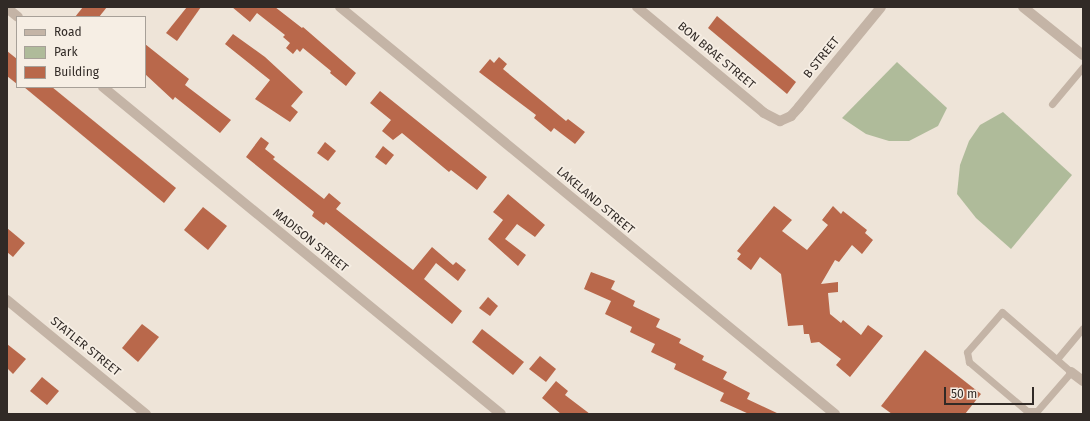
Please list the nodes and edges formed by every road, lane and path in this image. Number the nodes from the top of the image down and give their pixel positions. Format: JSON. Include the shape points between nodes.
{"nodes":[{"id":1,"x":340,"y":7,"type":"edge"},
{"id":2,"x":637,"y":7,"type":"edge"},
{"id":3,"x":881,"y":7,"type":"edge"},
{"id":4,"x":1023,"y":7,"type":"edge"},
{"id":5,"x":7,"y":8,"type":"edge"},
{"id":6,"x":17,"y":16,"type":"edge"},
{"id":7,"x":1083,"y":55,"type":"edge"},
{"id":8,"x":1083,"y":66,"type":"edge"},
{"id":9,"x":104,"y":88,"type":"edge"},
{"id":10,"x":1052,"y":104,"type":"dead end"},
{"id":11,"x":780,"y":121,"type":"joint"},
{"id":12,"x":7,"y":300,"type":"edge"},
{"id":13,"x":1083,"y":328,"type":"edge"},
{"id":14,"x":1056,"y":359,"type":"junction"},
{"id":15,"x":1071,"y":372,"type":"junction"},
{"id":16,"x":1083,"y":381,"type":"edge"},
{"id":17,"x":1038,"y":412,"type":"edge"},
{"id":18,"x":146,"y":414,"type":"edge"},
{"id":19,"x":501,"y":414,"type":"edge"},
{"id":20,"x":835,"y":414,"type":"edge"}],
"edges":[{"from":1,"to":20,"type":"street","name":"LAKELAND STREET"},
{"from":2,"to":11,"type":"street","name":"BON BRAE STREET","via":[[764,112]]},
{"from":3,"to":11,"type":"street","name":"B STREET","via":[[799,107],[791,116]]},
{"from":4,"to":7,"type":"street"},
{"from":5,"to":6,"type":"street"},
{"from":8,"to":10,"type":"lane"},
{"from":9,"to":19,"type":"street","name":"MADISON STREET"},
{"from":12,"to":18,"type":"street","name":"STATLER STREET"},
{"from":13,"to":14,"type":"lane"},
{"from":14,"to":15,"type":"lane"},
{"from":14,"to":17,"type":"lane","via":[[1002,312],[967,352],[969,362],[1027,410]]},
{"from":15,"to":16,"type":"street"},
{"from":15,"to":17,"type":"lane"}]}
